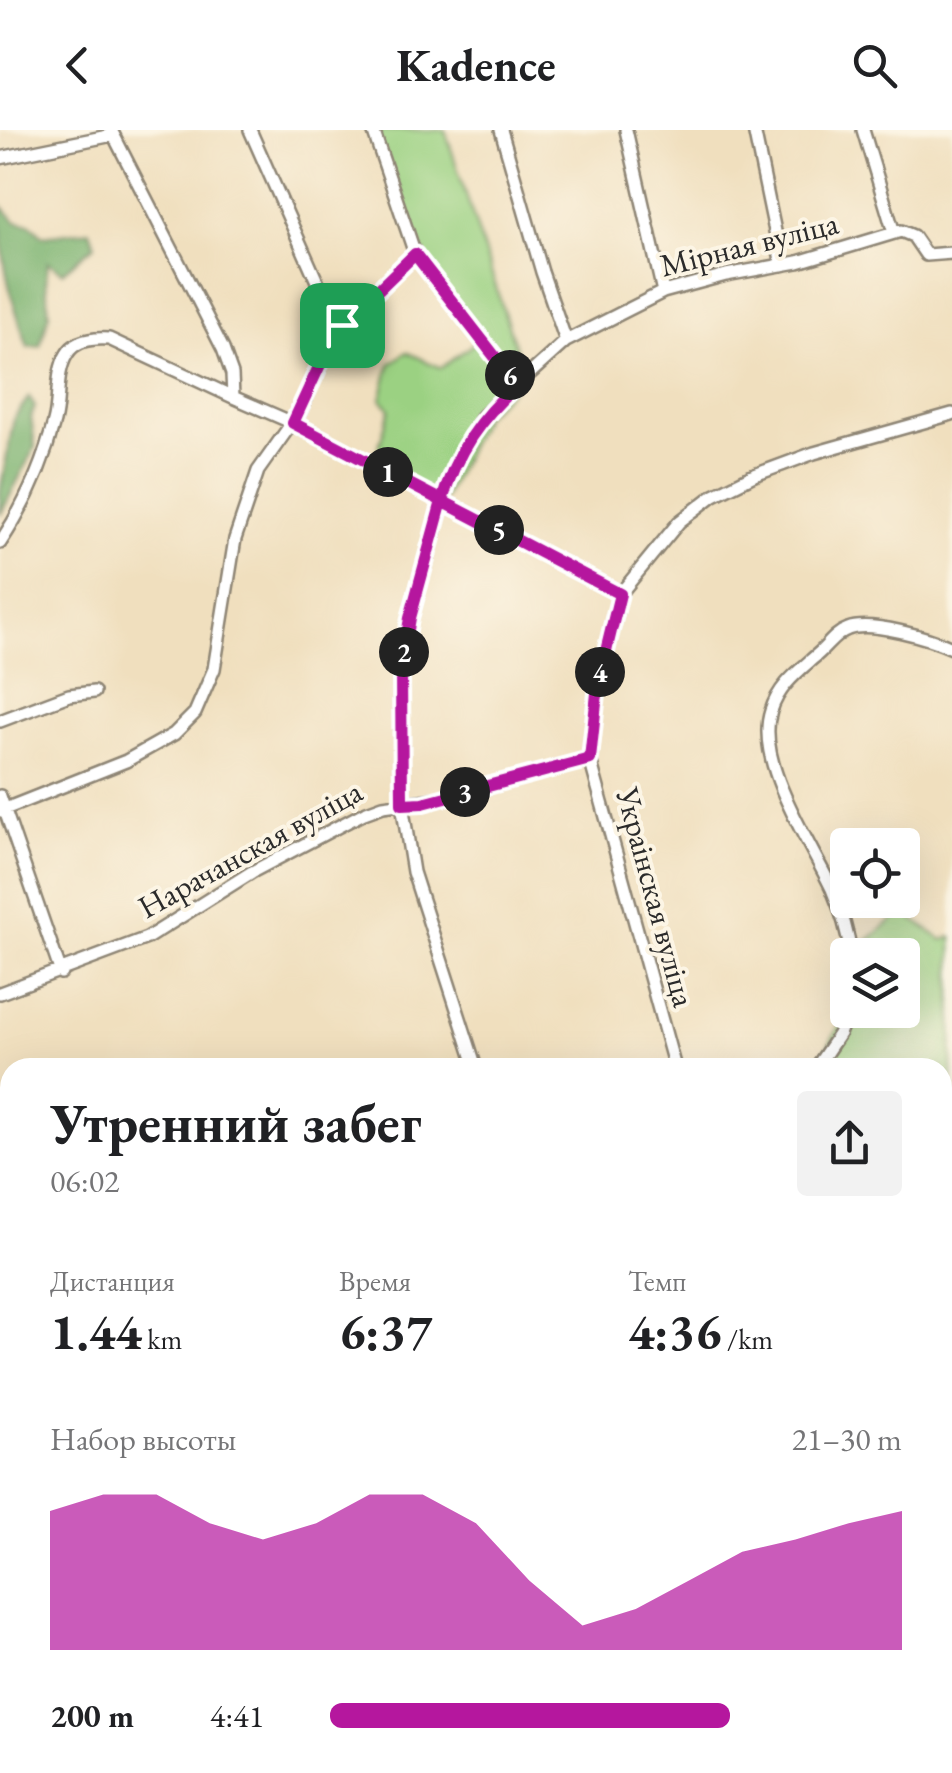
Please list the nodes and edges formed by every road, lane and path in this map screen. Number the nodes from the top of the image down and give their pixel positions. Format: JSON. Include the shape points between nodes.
{"nodes":[{"id":1,"x":250,"y":130,"type":"edge"},
{"id":2,"x":373,"y":130,"type":"edge"},
{"id":3,"x":501,"y":130,"type":"edge"},
{"id":4,"x":626,"y":130,"type":"edge"},
{"id":5,"x":754,"y":130,"type":"edge"},
{"id":6,"x":862,"y":130,"type":"edge"},
{"id":7,"x":112,"y":132,"type":"edge"},
{"id":8,"x":0,"y":158,"type":"edge"},
{"id":9,"x":894,"y":233,"type":"junction"},
{"id":10,"x":952,"y":253,"type":"edge"},
{"id":11,"x":415,"y":254,"type":"junction"},
{"id":12,"x":782,"y":265,"type":"junction"},
{"id":13,"x":663,"y":292,"type":"junction"},
{"id":14,"x":342,"y":325,"type":"junction"},
{"id":15,"x":566,"y":340,"type":"junction"},
{"id":16,"x":517,"y":385,"type":"junction"},
{"id":17,"x":233,"y":396,"type":"junction"},
{"id":18,"x":952,"y":414,"type":"edge"},
{"id":19,"x":293,"y":423,"type":"junction"},
{"id":20,"x":442,"y":501,"type":"junction"},
{"id":21,"x":0,"y":543,"type":"edge"},
{"id":22,"x":620,"y":594,"type":"junction"},
{"id":23,"x":952,"y":648,"type":"edge"},
{"id":24,"x":94,"y":692,"type":"dead end"},
{"id":25,"x":0,"y":721,"type":"edge"},
{"id":26,"x":590,"y":759,"type":"junction"},
{"id":27,"x":0,"y":796,"type":"edge"},
{"id":28,"x":402,"y":804,"type":"junction"},
{"id":29,"x":2,"y":810,"type":"edge"},
{"id":30,"x":846,"y":938,"type":"edge"},
{"id":31,"x":61,"y":972,"type":"junction"},
{"id":32,"x":0,"y":994,"type":"edge"},
{"id":33,"x":841,"y":1028,"type":"edge"},
{"id":34,"x":473,"y":1058,"type":"edge"},
{"id":35,"x":672,"y":1058,"type":"edge"},
{"id":36,"x":823,"y":1058,"type":"edge"}],
"edges":[{"from":1,"to":14,"type":"street"},
{"from":2,"to":11,"type":"street"},
{"from":3,"to":15,"type":"street"},
{"from":4,"to":13,"type":"street"},
{"from":5,"to":12,"type":"street"},
{"from":6,"to":9,"type":"street"},
{"from":7,"to":8,"type":"street"},
{"from":7,"to":17,"type":"street","via":[[223,350]]},
{"from":9,"to":10,"type":"street","via":[[913,236],[926,255]]},
{"from":9,"to":12,"type":"street","name":"Мірная вуліца"},
{"from":11,"to":14,"type":"street"},
{"from":11,"to":16,"type":"street"},
{"from":12,"to":13,"type":"street","name":"Мірная вуліца"},
{"from":13,"to":15,"type":"street","name":"Мірная вуліца"},
{"from":14,"to":19,"type":"street"},
{"from":15,"to":16,"type":"street","name":"Мірная вуліца"},
{"from":16,"to":20,"type":"street","name":"Мірная вуліца","via":[[483,416]]},
{"from":17,"to":19,"type":"street"},
{"from":17,"to":21,"type":"street","via":[[134,350],[99,338],[80,343],[66,355],[49,438]]},
{"from":18,"to":22,"type":"street","name":"Украінская вуліца","via":[[814,453],[714,494],[679,522]]},
{"from":19,"to":20,"type":"street"},
{"from":19,"to":29,"type":"street","via":[[266,457],[245,502],[214,669],[196,713],[126,761]]},
{"from":20,"to":22,"type":"street"},
{"from":20,"to":28,"type":"street","name":"Мірная вуліца","via":[[401,670]]},
{"from":22,"to":26,"type":"street","name":"Украінская вуліца","via":[[598,684]]},
{"from":23,"to":30,"type":"street","via":[[902,633],[850,628],[793,674],[769,715],[770,752],[781,785],[834,892]]},
{"from":24,"to":25,"type":"street"},
{"from":26,"to":28,"type":"street","name":"Нарачанская вуліца"},
{"from":26,"to":35,"type":"street","name":"Украінская вуліца"},
{"from":27,"to":29,"type":"street"},
{"from":28,"to":31,"type":"street","name":"Нарачанская вуліца","via":[[364,813],[147,938]]},
{"from":28,"to":34,"type":"street","name":"Мірная вуліца","via":[[413,872]]},
{"from":29,"to":31,"type":"street"},
{"from":31,"to":32,"type":"street","name":"Нарачанская вуліца"},
{"from":33,"to":36,"type":"street"}]}
